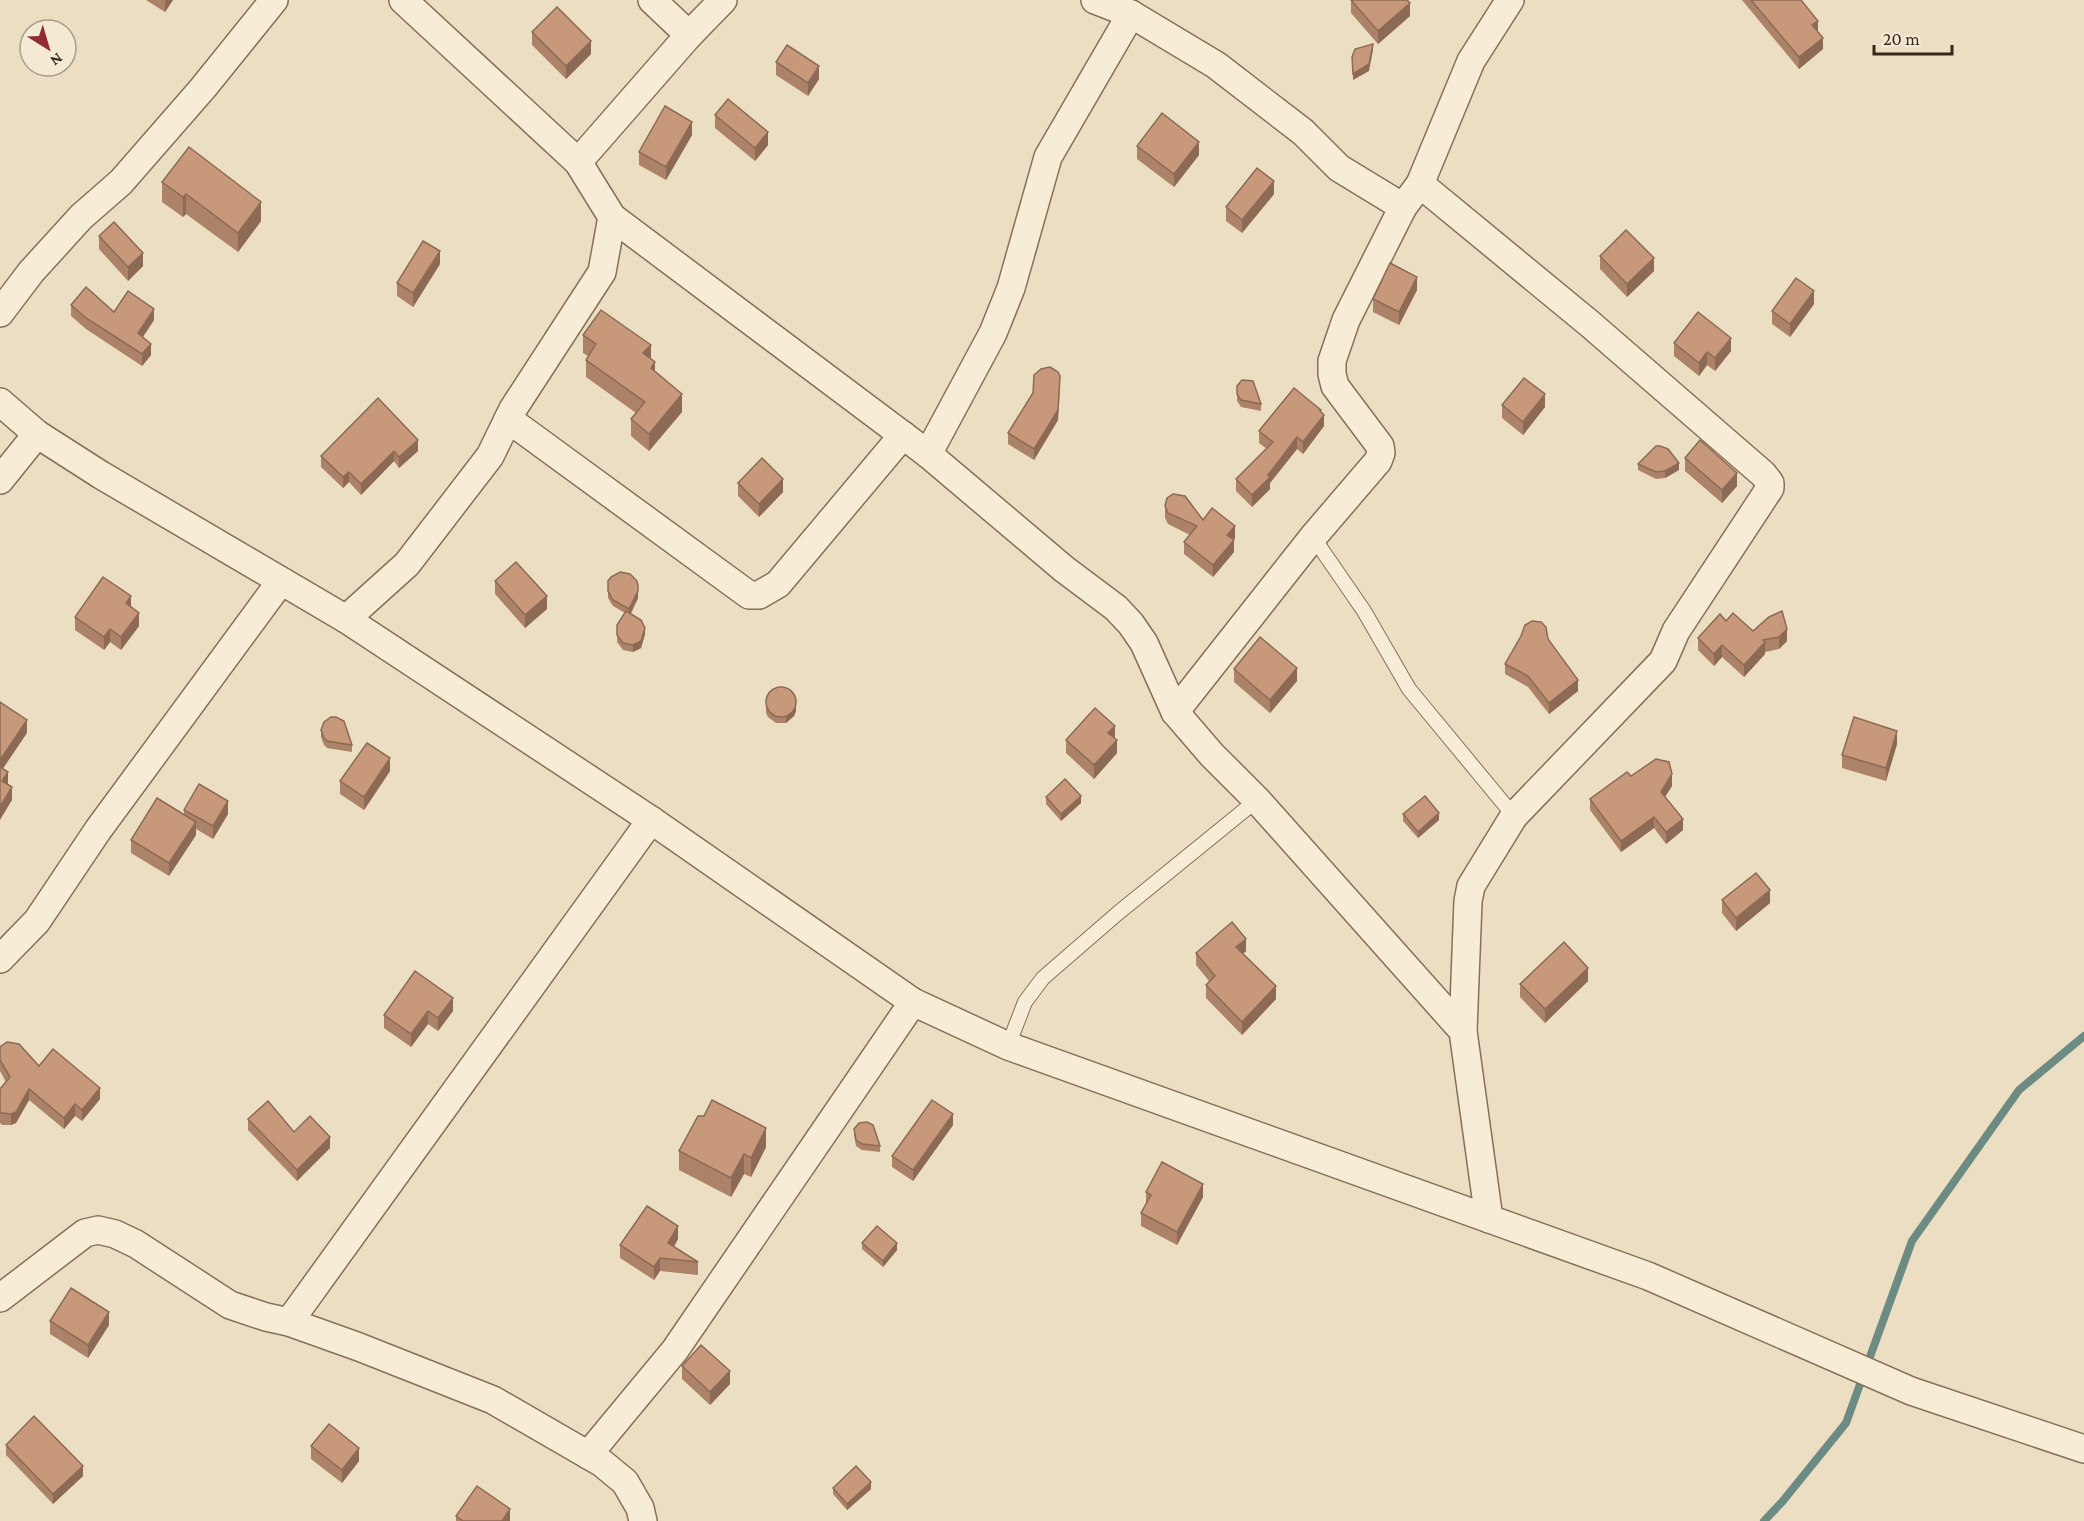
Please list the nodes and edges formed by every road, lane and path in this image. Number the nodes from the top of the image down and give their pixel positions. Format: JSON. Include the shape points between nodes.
{"nodes":[{"id":1,"x":403,"y":0,"type":"edge"},
{"id":2,"x":652,"y":0,"type":"edge"},
{"id":3,"x":723,"y":0,"type":"edge"},
{"id":4,"x":1510,"y":0,"type":"edge"},
{"id":5,"x":1099,"y":1,"type":"edge"},
{"id":6,"x":267,"y":3,"type":"edge"},
{"id":7,"x":1131,"y":14,"type":"junction"},
{"id":8,"x":689,"y":35,"type":"junction"},
{"id":9,"x":578,"y":162,"type":"junction"},
{"id":10,"x":1420,"y":184,"type":"junction"},
{"id":11,"x":1403,"y":207,"type":"junction"},
{"id":12,"x":612,"y":217,"type":"junction"},
{"id":13,"x":0,"y":314,"type":"edge"},
{"id":14,"x":0,"y":402,"type":"edge"},
{"id":15,"x":508,"y":419,"type":"junction"},
{"id":16,"x":37,"y":434,"type":"junction"},
{"id":17,"x":903,"y":435,"type":"junction"},
{"id":18,"x":928,"y":454,"type":"junction"},
{"id":19,"x":0,"y":480,"type":"edge"},
{"id":20,"x":1313,"y":537,"type":"junction"},
{"id":21,"x":281,"y":581,"type":"junction"},
{"id":22,"x":346,"y":619,"type":"junction"},
{"id":23,"x":1175,"y":712,"type":"junction"},
{"id":24,"x":1257,"y":800,"type":"junction"},
{"id":25,"x":1514,"y":816,"type":"junction"},
{"id":26,"x":651,"y":820,"type":"junction"},
{"id":27,"x":0,"y":959,"type":"edge"},
{"id":28,"x":913,"y":1002,"type":"junction"},
{"id":29,"x":1463,"y":1031,"type":"junction"},
{"id":30,"x":1008,"y":1046,"type":"junction"},
{"id":31,"x":1489,"y":1219,"type":"junction"},
{"id":32,"x":0,"y":1298,"type":"edge"},
{"id":33,"x":289,"y":1322,"type":"junction"},
{"id":34,"x":2084,"y":1449,"type":"edge"},
{"id":35,"x":588,"y":1455,"type":"junction"},
{"id":36,"x":643,"y":1521,"type":"edge"}],
"edges":[{"from":1,"to":9,"type":"street"},
{"from":2,"to":8,"type":"street"},
{"from":3,"to":8,"type":"street"},
{"from":4,"to":10,"type":"street","via":[[1464,74]]},
{"from":5,"to":7,"type":"street"},
{"from":6,"to":13,"type":"street","via":[[203,88],[121,182],[45,256]]},
{"from":7,"to":11,"type":"street","via":[[1216,65],[1303,132],[1339,168]]},
{"from":7,"to":18,"type":"street","via":[[1048,157],[1011,288],[993,333]]},
{"from":8,"to":9,"type":"street"},
{"from":9,"to":12,"type":"street"},
{"from":10,"to":11,"type":"street"},
{"from":10,"to":25,"type":"street","via":[[1590,324],[1770,483],[1767,495],[1677,631],[1663,661]]},
{"from":11,"to":20,"type":"street","via":[[1346,320],[1332,361],[1335,386],[1375,438],[1381,453]]},
{"from":12,"to":15,"type":"street","via":[[602,272]]},
{"from":12,"to":17,"type":"street"},
{"from":14,"to":16,"type":"street"},
{"from":15,"to":17,"type":"street","via":[[749,595],[759,595],[778,584]]},
{"from":15,"to":22,"type":"street","via":[[490,456],[408,564]]},
{"from":16,"to":19,"type":"street"},
{"from":16,"to":21,"type":"street"},
{"from":17,"to":18,"type":"street"},
{"from":18,"to":23,"type":"street","via":[[1116,608],[1144,643]]},
{"from":20,"to":23,"type":"street"},
{"from":20,"to":25,"type":"lane","via":[[1364,611],[1409,689]]},
{"from":21,"to":22,"type":"street"},
{"from":21,"to":27,"type":"street","via":[[98,830],[37,921]]},
{"from":22,"to":26,"type":"street"},
{"from":23,"to":24,"type":"street"},
{"from":24,"to":29,"type":"street"},
{"from":24,"to":30,"type":"lane","via":[[1043,978],[1025,1002]]},
{"from":25,"to":29,"type":"street","via":[[1471,886]]},
{"from":26,"to":28,"type":"street"},
{"from":26,"to":33,"type":"street"},
{"from":28,"to":30,"type":"street"},
{"from":28,"to":35,"type":"street","via":[[675,1350]]},
{"from":29,"to":31,"type":"street"},
{"from":30,"to":31,"type":"street"},
{"from":31,"to":34,"type":"street","via":[[1648,1276],[1911,1392]]},
{"from":32,"to":33,"type":"street","via":[[74,1240],[98,1230],[136,1244],[230,1305]]},
{"from":33,"to":35,"type":"street","via":[[493,1400]]},
{"from":35,"to":36,"type":"street","via":[[625,1482]]}]}
